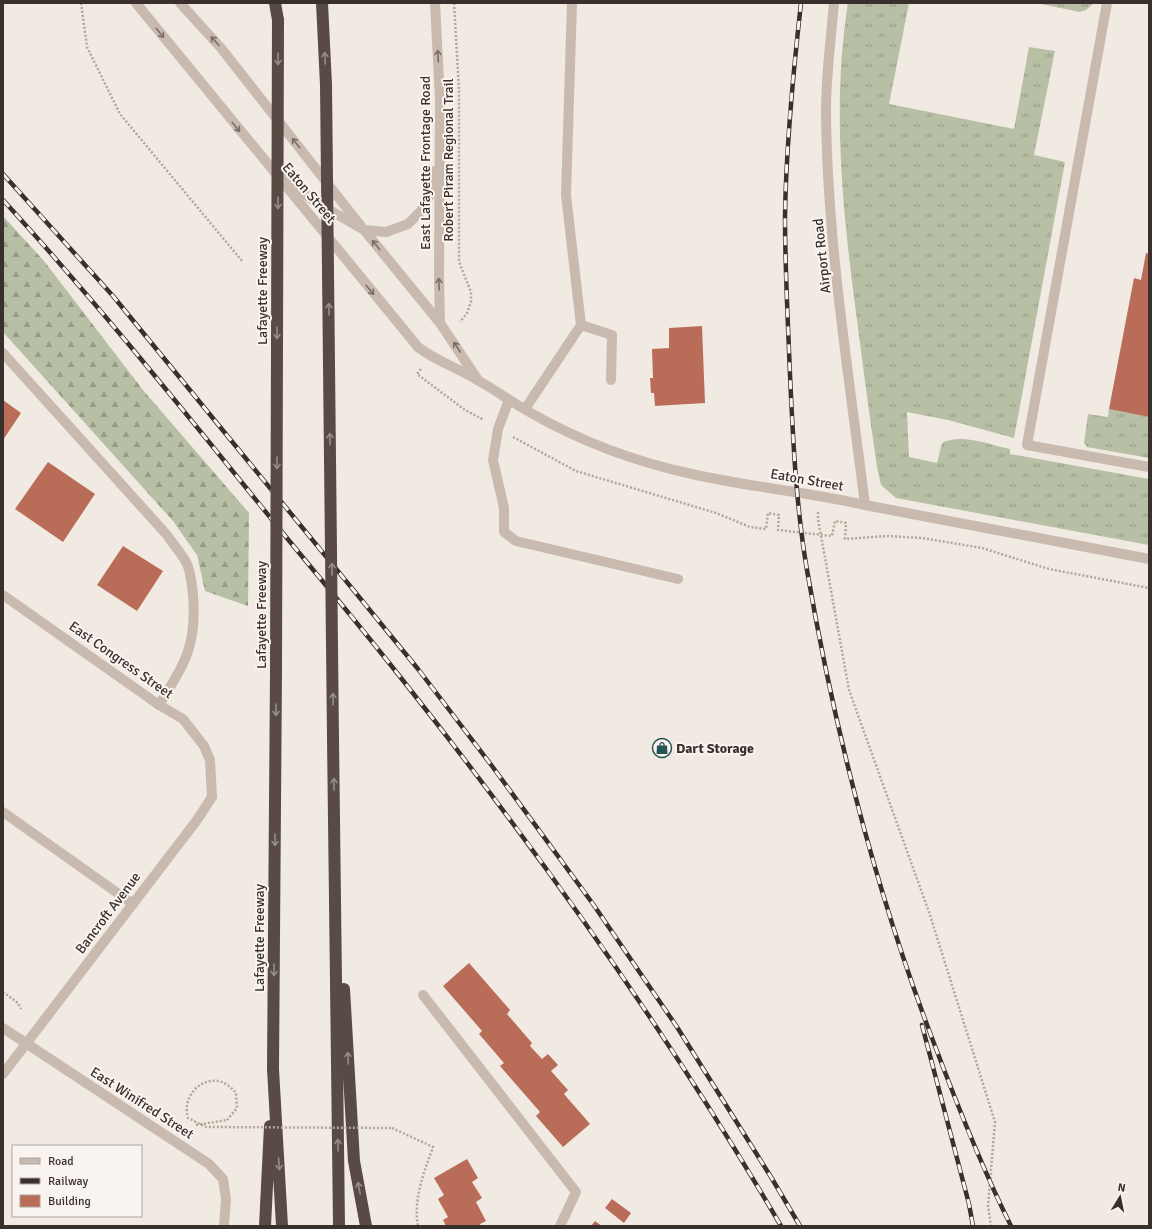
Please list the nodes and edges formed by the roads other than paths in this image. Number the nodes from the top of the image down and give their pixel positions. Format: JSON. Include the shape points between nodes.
{"nodes":[{"id":1,"x":136,"y":3,"type":"edge"},
{"id":2,"x":180,"y":3,"type":"edge"},
{"id":3,"x":276,"y":3,"type":"edge"},
{"id":4,"x":322,"y":3,"type":"edge"},
{"id":5,"x":326,"y":3,"type":"edge"},
{"id":6,"x":435,"y":3,"type":"edge"},
{"id":7,"x":572,"y":3,"type":"edge"},
{"id":8,"x":834,"y":3,"type":"edge"},
{"id":9,"x":1107,"y":3,"type":"edge"},
{"id":10,"x":324,"y":31,"type":"junction"},
{"id":11,"x":439,"y":155,"type":"junction"},
{"id":12,"x":265,"y":163,"type":"junction"},
{"id":13,"x":364,"y":230,"type":"junction"},
{"id":14,"x":440,"y":323,"type":"junction"},
{"id":15,"x":581,"y":325,"type":"junction"},
{"id":16,"x":3,"y":353,"type":"edge"},
{"id":17,"x":478,"y":380,"type":"junction"},
{"id":18,"x":611,"y":380,"type":"dead end"},
{"id":19,"x":509,"y":400,"type":"junction"},
{"id":20,"x":525,"y":409,"type":"junction"},
{"id":21,"x":1149,"y":467,"type":"edge"},
{"id":22,"x":865,"y":505,"type":"junction"},
{"id":23,"x":1149,"y":559,"type":"edge"},
{"id":24,"x":678,"y":579,"type":"dead end"},
{"id":25,"x":3,"y":595,"type":"edge"},
{"id":26,"x":159,"y":706,"type":"junction"},
{"id":27,"x":210,"y":760,"type":"joint"},
{"id":28,"x":3,"y":812,"type":"edge"},
{"id":29,"x":334,"y":823,"type":"junction"},
{"id":30,"x":133,"y":904,"type":"junction"},
{"id":31,"x":423,"y":995,"type":"dead end"},
{"id":32,"x":3,"y":1028,"type":"edge"},
{"id":33,"x":26,"y":1044,"type":"junction"},
{"id":34,"x":273,"y":1069,"type":"junction"},
{"id":35,"x":3,"y":1074,"type":"edge"},
{"id":36,"x":224,"y":1226,"type":"edge"},
{"id":37,"x":265,"y":1226,"type":"edge"},
{"id":38,"x":282,"y":1226,"type":"edge"},
{"id":39,"x":339,"y":1226,"type":"edge"},
{"id":40,"x":366,"y":1226,"type":"edge"},
{"id":41,"x":560,"y":1226,"type":"edge"}],
"edges":[{"from":1,"to":12,"type":"street","name":"Eaton Street","one_way":true},
{"from":13,"to":2,"type":"street","name":"Eaton Street","one_way":true,"via":[[221,48]]},
{"from":3,"to":34,"type":"highway","name":"Lafayette Freeway","one_way":true,"bridge":true,"via":[[278,20]]},
{"from":4,"to":10,"type":"highway"},
{"from":5,"to":10,"type":"highway"},
{"from":11,"to":6,"type":"street","name":"East Lafayette Frontage Road","one_way":true,"via":[[440,100]]},
{"from":7,"to":15,"type":"street","via":[[566,195]]},
{"from":8,"to":22,"type":"street","name":"Airport Road","via":[[826,110],[828,171],[832,228]]},
{"from":9,"to":21,"type":"street","via":[[1027,445]]},
{"from":29,"to":10,"type":"highway","one_way":true,"bridge":true},
{"from":11,"to":13,"type":"street","via":[[430,194],[421,211],[408,224],[386,232]]},
{"from":14,"to":11,"type":"street","name":"East Lafayette Frontage Road","one_way":true},
{"from":12,"to":13,"type":"street","via":[[314,201]]},
{"from":12,"to":17,"type":"street","name":"Eaton Street","one_way":true,"via":[[418,347],[431,357]]},
{"from":14,"to":13,"type":"street","name":"Eaton Street","one_way":true},
{"from":17,"to":14,"type":"street","name":"Eaton Street","one_way":true},
{"from":15,"to":18,"type":"street","via":[[612,335]]},
{"from":15,"to":20,"type":"street"},
{"from":16,"to":26,"type":"street","via":[[167,535],[187,563],[192,584],[195,621],[190,651]]},
{"from":17,"to":19,"type":"street","name":"Eaton Street"},
{"from":19,"to":20,"type":"street","name":"Eaton Street"},
{"from":19,"to":24,"type":"street","via":[[498,429],[493,460],[504,508],[504,532],[516,541]]},
{"from":20,"to":22,"type":"street","name":"Eaton Street","via":[[571,433],[646,462],[691,474]]},
{"from":22,"to":23,"type":"street","name":"Eaton Street"},
{"from":25,"to":26,"type":"street","name":"East Congress Street"},
{"from":26,"to":27,"type":"street","name":"East Congress Street","via":[[183,719],[204,746]]},
{"from":27,"to":30,"type":"street","name":"Bancroft Avenue","via":[[212,797]]},
{"from":28,"to":30,"type":"street"},
{"from":39,"to":29,"type":"highway","one_way":true},
{"from":40,"to":29,"type":"highway","one_way":true,"via":[[354,1161]]},
{"from":30,"to":33,"type":"street","name":"Bancroft Avenue"},
{"from":31,"to":41,"type":"street","via":[[576,1192]]},
{"from":32,"to":33,"type":"street","name":"East Winifred Street"},
{"from":33,"to":35,"type":"street","name":"Bancroft Avenue"},
{"from":33,"to":36,"type":"street","name":"East Winifred Street","via":[[209,1164],[223,1179],[226,1199]]},
{"from":34,"to":37,"type":"highway"},
{"from":34,"to":38,"type":"highway","name":"Lafayette Freeway","one_way":true}]}
